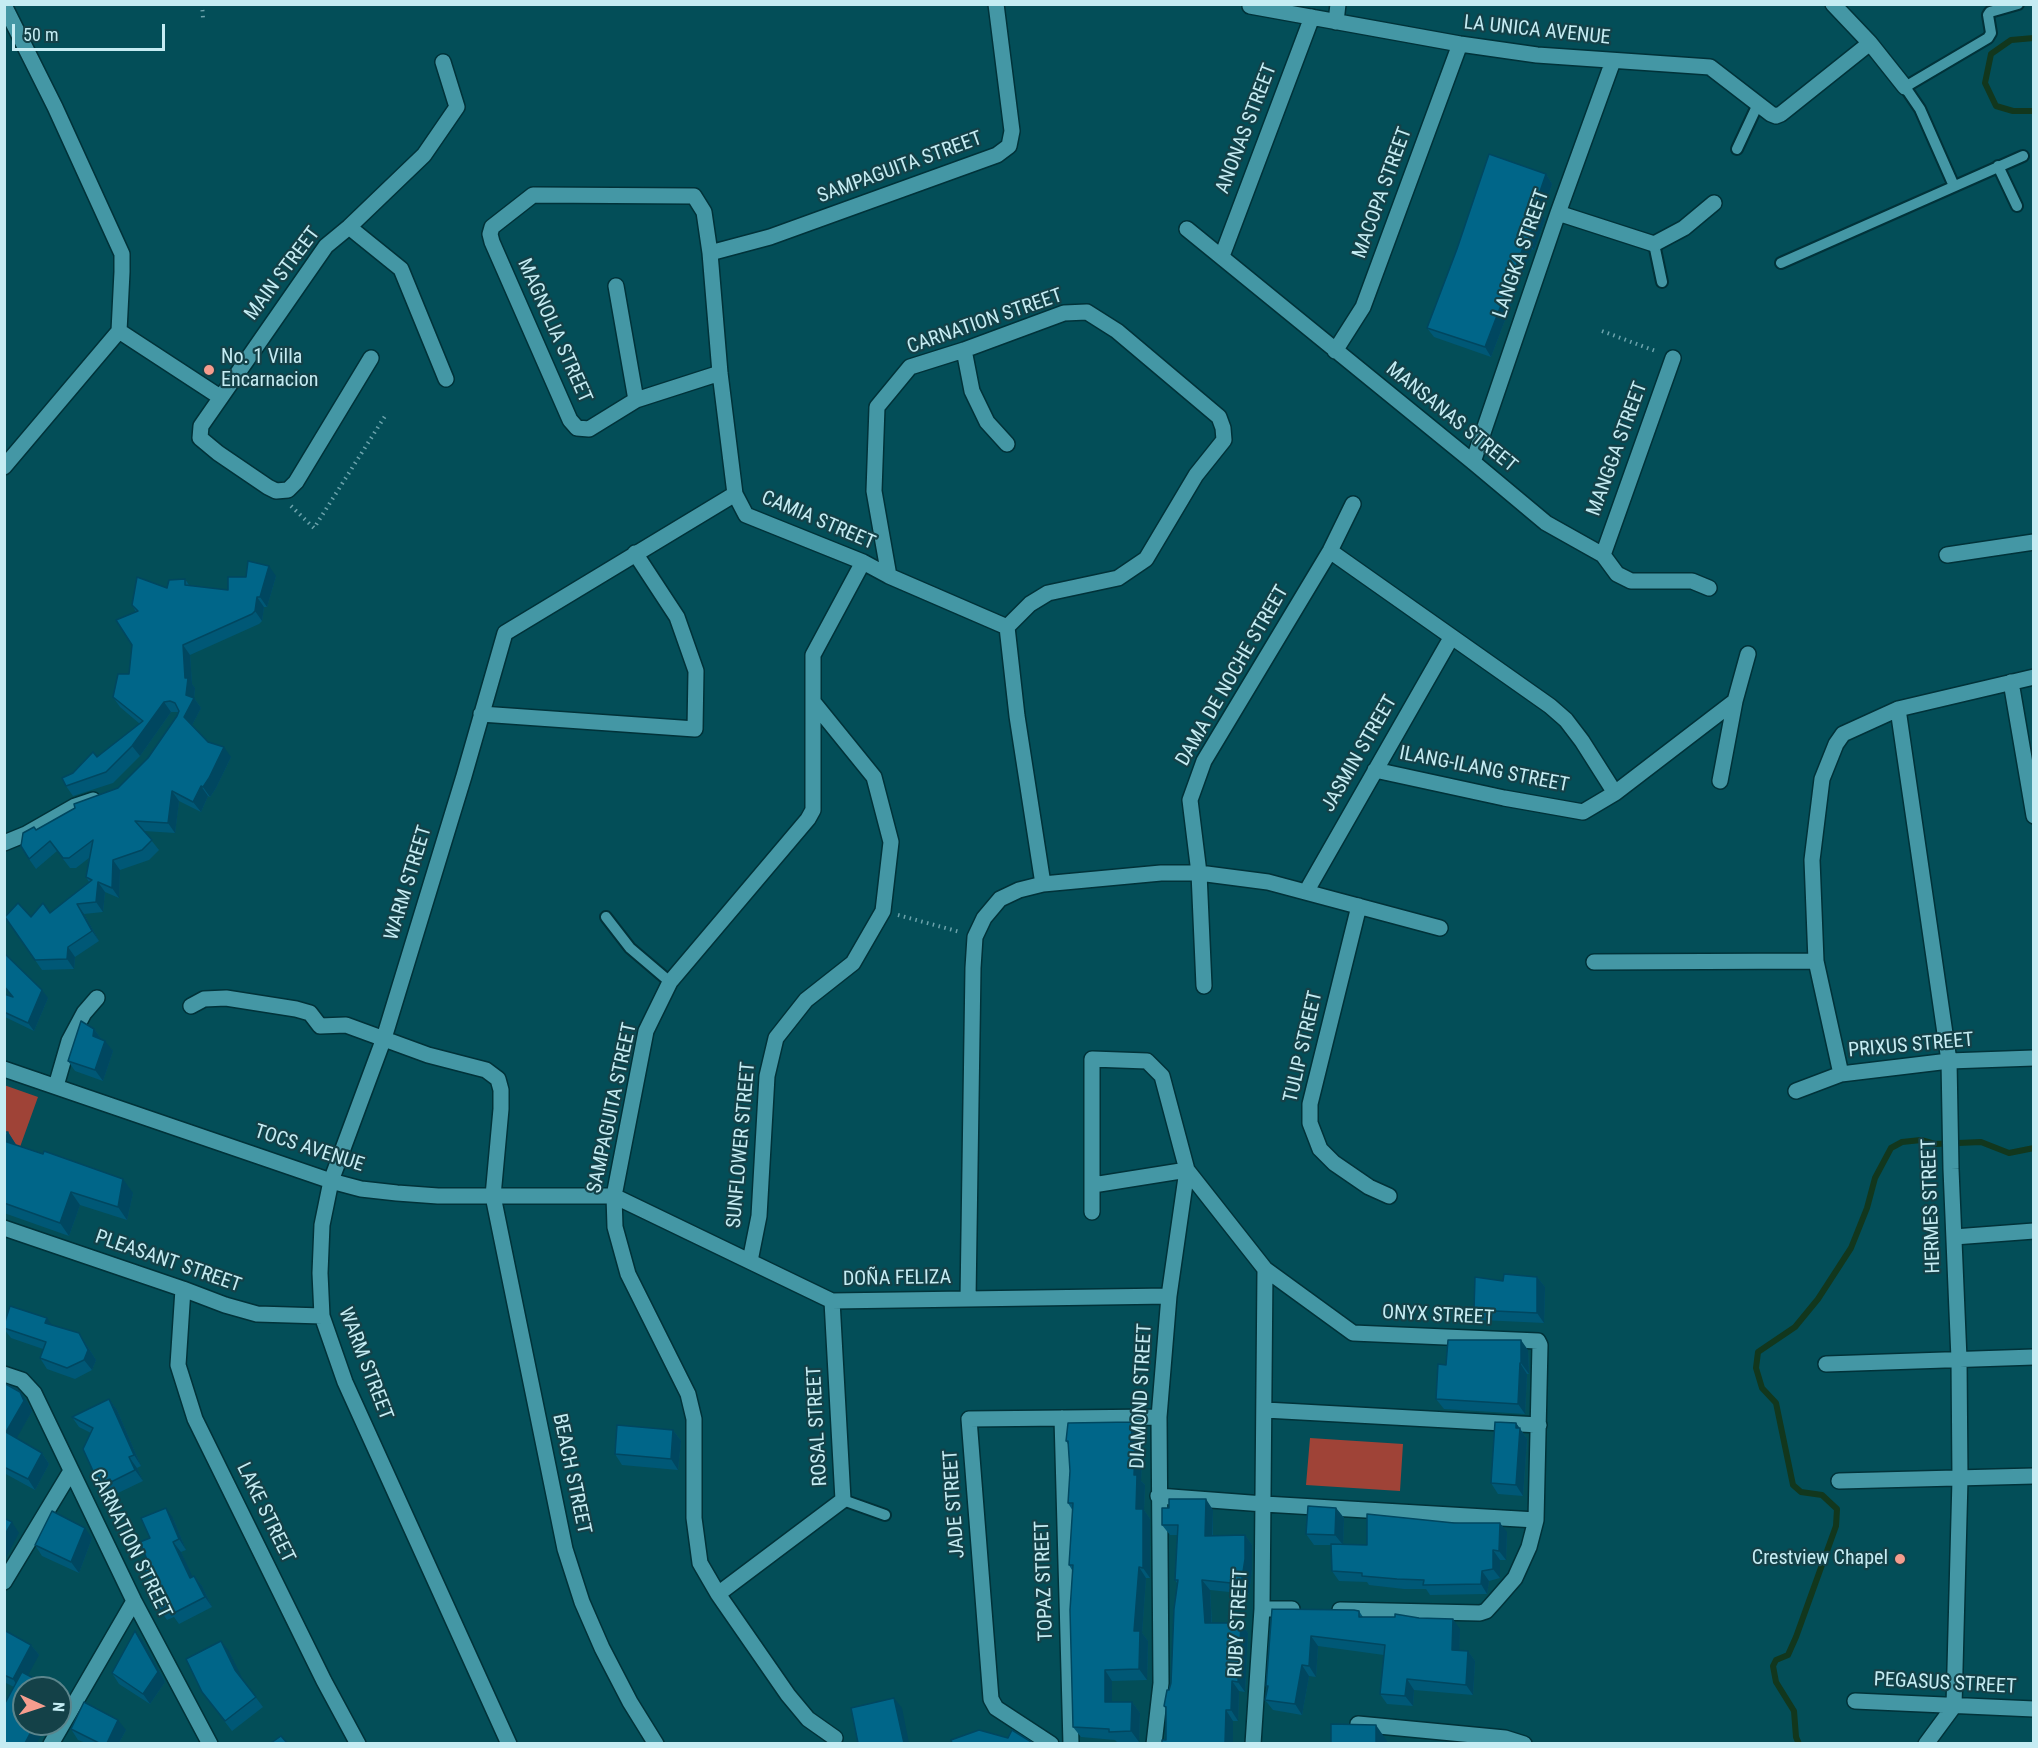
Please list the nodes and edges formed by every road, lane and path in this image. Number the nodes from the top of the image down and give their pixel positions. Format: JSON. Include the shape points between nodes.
{"nodes":[{"id":1,"x":201,"y":4,"type":"edge"},
{"id":2,"x":996,"y":4,"type":"edge"},
{"id":3,"x":1338,"y":4,"type":"edge"},
{"id":4,"x":1833,"y":4,"type":"edge"},
{"id":5,"x":2018,"y":4,"type":"edge"},
{"id":6,"x":4,"y":5,"type":"edge"},
{"id":7,"x":1250,"y":6,"type":"edge"},
{"id":8,"x":1312,"y":17,"type":"junction"},
{"id":9,"x":203,"y":18,"type":"dead end"},
{"id":10,"x":1336,"y":22,"type":"junction"},
{"id":11,"x":1870,"y":43,"type":"junction"},
{"id":12,"x":1460,"y":44,"type":"junction"},
{"id":13,"x":1613,"y":61,"type":"junction"},
{"id":14,"x":443,"y":62,"type":"dead end"},
{"id":15,"x":1905,"y":87,"type":"junction"},
{"id":16,"x":1758,"y":104,"type":"junction"},
{"id":17,"x":1737,"y":150,"type":"dead end"},
{"id":18,"x":2023,"y":156,"type":"dead end"},
{"id":19,"x":1998,"y":166,"type":"junction"},
{"id":20,"x":1954,"y":186,"type":"junction"},
{"id":21,"x":1714,"y":203,"type":"dead end"},
{"id":22,"x":2017,"y":206,"type":"dead end"},
{"id":23,"x":1558,"y":213,"type":"junction"},
{"id":24,"x":349,"y":226,"type":"junction"},
{"id":25,"x":1187,"y":229,"type":"dead end"},
{"id":26,"x":1654,"y":244,"type":"junction"},
{"id":27,"x":710,"y":253,"type":"junction"},
{"id":28,"x":1222,"y":256,"type":"junction"},
{"id":29,"x":1781,"y":263,"type":"dead end"},
{"id":30,"x":1662,"y":282,"type":"dead end"},
{"id":31,"x":616,"y":286,"type":"dead end"},
{"id":32,"x":119,"y":331,"type":"junction"},
{"id":33,"x":1602,"y":331,"type":"dead end"},
{"id":34,"x":964,"y":350,"type":"junction"},
{"id":35,"x":1335,"y":351,"type":"junction"},
{"id":36,"x":371,"y":358,"type":"dead end"},
{"id":37,"x":1673,"y":358,"type":"joint"},
{"id":38,"x":720,"y":373,"type":"junction"},
{"id":39,"x":446,"y":380,"type":"dead end"},
{"id":40,"x":220,"y":397,"type":"junction"},
{"id":41,"x":636,"y":400,"type":"junction"},
{"id":42,"x":387,"y":413,"type":"dead end"},
{"id":43,"x":1007,"y":444,"type":"dead end"},
{"id":44,"x":1473,"y":462,"type":"junction"},
{"id":45,"x":4,"y":466,"type":"edge"},
{"id":46,"x":276,"y":491,"type":"junction"},
{"id":47,"x":735,"y":494,"type":"junction"},
{"id":48,"x":1353,"y":504,"type":"dead end"},
{"id":49,"x":2034,"y":542,"type":"edge"},
{"id":50,"x":1330,"y":551,"type":"junction"},
{"id":51,"x":635,"y":553,"type":"junction"},
{"id":52,"x":1603,"y":555,"type":"junction"},
{"id":53,"x":1947,"y":555,"type":"dead end"},
{"id":54,"x":863,"y":562,"type":"junction"},
{"id":55,"x":889,"y":576,"type":"junction"},
{"id":56,"x":1709,"y":588,"type":"dead end"},
{"id":57,"x":1006,"y":627,"type":"junction"},
{"id":58,"x":1451,"y":638,"type":"junction"},
{"id":59,"x":1748,"y":654,"type":"dead end"},
{"id":60,"x":2034,"y":677,"type":"edge"},
{"id":61,"x":2011,"y":682,"type":"junction"},
{"id":62,"x":1735,"y":700,"type":"junction"},
{"id":63,"x":813,"y":703,"type":"junction"},
{"id":64,"x":1898,"y":709,"type":"junction"},
{"id":65,"x":480,"y":714,"type":"junction"},
{"id":66,"x":1375,"y":770,"type":"junction"},
{"id":67,"x":1720,"y":781,"type":"dead end"},
{"id":68,"x":1615,"y":793,"type":"junction"},
{"id":69,"x":107,"y":795,"type":"edge"},
{"id":70,"x":2034,"y":816,"type":"edge"},
{"id":71,"x":4,"y":843,"type":"edge"},
{"id":72,"x":1199,"y":873,"type":"junction"},
{"id":73,"x":1043,"y":884,"type":"junction"},
{"id":74,"x":1306,"y":892,"type":"junction"},
{"id":75,"x":1359,"y":906,"type":"junction"},
{"id":76,"x":884,"y":911,"type":"junction"},
{"id":77,"x":606,"y":917,"type":"dead end"},
{"id":78,"x":1440,"y":928,"type":"dead end"},
{"id":79,"x":975,"y":937,"type":"junction"},
{"id":80,"x":1816,"y":961,"type":"junction"},
{"id":81,"x":1594,"y":962,"type":"dead end"},
{"id":82,"x":670,"y":982,"type":"junction"},
{"id":83,"x":1204,"y":986,"type":"dead end"},
{"id":84,"x":97,"y":998,"type":"dead end"},
{"id":85,"x":191,"y":1006,"type":"dead end"},
{"id":86,"x":384,"y":1038,"type":"junction"},
{"id":87,"x":2034,"y":1058,"type":"edge"},
{"id":88,"x":1950,"y":1061,"type":"junction"},
{"id":89,"x":4,"y":1069,"type":"edge"},
{"id":90,"x":1841,"y":1074,"type":"junction"},
{"id":91,"x":56,"y":1086,"type":"junction"},
{"id":92,"x":1796,"y":1091,"type":"dead end"},
{"id":93,"x":1187,"y":1170,"type":"junction"},
{"id":94,"x":331,"y":1181,"type":"junction"},
{"id":95,"x":1093,"y":1185,"type":"junction"},
{"id":96,"x":493,"y":1196,"type":"junction"},
{"id":97,"x":614,"y":1196,"type":"junction"},
{"id":98,"x":1389,"y":1196,"type":"dead end"},
{"id":99,"x":1092,"y":1212,"type":"dead end"},
{"id":100,"x":4,"y":1228,"type":"edge"},
{"id":101,"x":2034,"y":1231,"type":"edge"},
{"id":102,"x":1954,"y":1237,"type":"junction"},
{"id":103,"x":750,"y":1261,"type":"junction"},
{"id":104,"x":1265,"y":1269,"type":"junction"},
{"id":105,"x":183,"y":1288,"type":"junction"},
{"id":106,"x":1169,"y":1296,"type":"junction"},
{"id":107,"x":968,"y":1299,"type":"junction"},
{"id":108,"x":832,"y":1301,"type":"junction"},
{"id":109,"x":322,"y":1316,"type":"junction"},
{"id":110,"x":2034,"y":1357,"type":"edge"},
{"id":111,"x":1959,"y":1359,"type":"junction"},
{"id":112,"x":1826,"y":1364,"type":"dead end"},
{"id":113,"x":4,"y":1374,"type":"edge"},
{"id":114,"x":1265,"y":1410,"type":"junction"},
{"id":115,"x":1159,"y":1417,"type":"junction"},
{"id":116,"x":1062,"y":1418,"type":"junction"},
{"id":117,"x":1539,"y":1425,"type":"junction"},
{"id":118,"x":71,"y":1471,"type":"junction"},
{"id":119,"x":2034,"y":1476,"type":"edge"},
{"id":120,"x":1960,"y":1479,"type":"junction"},
{"id":121,"x":1839,"y":1481,"type":"dead end"},
{"id":122,"x":1158,"y":1496,"type":"junction"},
{"id":123,"x":843,"y":1500,"type":"junction"},
{"id":124,"x":1264,"y":1504,"type":"junction"},
{"id":125,"x":885,"y":1515,"type":"dead end"},
{"id":126,"x":1536,"y":1520,"type":"junction"},
{"id":127,"x":4,"y":1582,"type":"edge"},
{"id":128,"x":718,"y":1594,"type":"junction"},
{"id":129,"x":134,"y":1601,"type":"junction"},
{"id":130,"x":1262,"y":1609,"type":"junction"},
{"id":131,"x":1856,"y":1701,"type":"dead end"},
{"id":132,"x":1954,"y":1706,"type":"junction"},
{"id":133,"x":2034,"y":1709,"type":"edge"},
{"id":134,"x":1358,"y":1724,"type":"edge"},
{"id":135,"x":835,"y":1738,"type":"dead end"},
{"id":136,"x":1469,"y":1739,"type":"edge"},
{"id":137,"x":51,"y":1743,"type":"edge"},
{"id":138,"x":210,"y":1743,"type":"edge"},
{"id":139,"x":358,"y":1743,"type":"edge"},
{"id":140,"x":508,"y":1743,"type":"edge"},
{"id":141,"x":656,"y":1743,"type":"edge"},
{"id":142,"x":1051,"y":1743,"type":"edge"},
{"id":143,"x":1071,"y":1743,"type":"edge"},
{"id":144,"x":1154,"y":1743,"type":"edge"},
{"id":145,"x":1253,"y":1743,"type":"edge"},
{"id":146,"x":1524,"y":1743,"type":"edge"},
{"id":147,"x":1926,"y":1743,"type":"edge"}],
"edges":[{"from":1,"to":9,"type":"path"},
{"from":2,"to":27,"type":"street","name":"SAMPAGUITA STREET","via":[[1012,131],[1009,146],[997,156],[770,237]]},
{"from":3,"to":10,"type":"street"},
{"from":4,"to":11,"type":"street"},
{"from":5,"to":15,"type":"lane","via":[[1990,12],[1988,38]]},
{"from":6,"to":32,"type":"street","via":[[122,255]]},
{"from":7,"to":8,"type":"street","name":"LA UNICA AVENUE"},
{"from":8,"to":10,"type":"street","name":"LA UNICA AVENUE"},
{"from":8,"to":28,"type":"street","name":"ANONAS STREET"},
{"from":10,"to":12,"type":"street","name":"LA UNICA AVENUE"},
{"from":11,"to":15,"type":"street"},
{"from":11,"to":16,"type":"street","name":"LA UNICA AVENUE","via":[[1781,114],[1770,114]]},
{"from":12,"to":13,"type":"street","name":"LA UNICA AVENUE"},
{"from":12,"to":35,"type":"street","name":"MACOPA STREET","via":[[1363,307]]},
{"from":13,"to":16,"type":"street","name":"LA UNICA AVENUE","via":[[1710,67]]},
{"from":13,"to":23,"type":"street","name":"LANGKA STREET"},
{"from":14,"to":24,"type":"street","name":"MAIN STREET","via":[[457,107],[424,155]]},
{"from":15,"to":20,"type":"lane","via":[[1920,109]]},
{"from":16,"to":17,"type":"lane"},
{"from":18,"to":19,"type":"lane"},
{"from":19,"to":20,"type":"lane"},
{"from":19,"to":22,"type":"lane"},
{"from":20,"to":29,"type":"lane"},
{"from":21,"to":26,"type":"street","via":[[1684,228]]},
{"from":23,"to":26,"type":"street"},
{"from":23,"to":44,"type":"street","name":"LANGKA STREET"},
{"from":24,"to":39,"type":"street","via":[[401,269]]},
{"from":24,"to":40,"type":"street","name":"MAIN STREET","via":[[326,246]]},
{"from":25,"to":28,"type":"street","name":"MANSANAS STREET"},
{"from":26,"to":30,"type":"lane"},
{"from":27,"to":38,"type":"street","name":"MAGNOLIA STREET"},
{"from":27,"to":41,"type":"street","name":"MAGNOLIA STREET","via":[[704,212],[694,196],[533,195],[492,227],[492,242],[570,420],[577,428],[589,429]]},
{"from":28,"to":35,"type":"street","name":"MANSANAS STREET"},
{"from":31,"to":41,"type":"street"},
{"from":32,"to":40,"type":"street"},
{"from":32,"to":45,"type":"street"},
{"from":33,"to":37,"type":"path"},
{"from":34,"to":43,"type":"street","via":[[972,391],[987,422]]},
{"from":34,"to":55,"type":"street","name":"CARNATION STREET","via":[[910,367],[877,407],[874,491]]},
{"from":34,"to":57,"type":"street","name":"CARNATION STREET","via":[[1064,313],[1087,312],[1117,331],[1219,417],[1223,428],[1224,440],[1196,475],[1146,559],[1118,578],[1047,593]]},
{"from":35,"to":44,"type":"street","name":"MANSANAS STREET"},
{"from":36,"to":46,"type":"street","via":[[296,482],[288,490]]},
{"from":37,"to":52,"type":"street","name":"MANGGA STREET"},
{"from":38,"to":41,"type":"street","name":"MAGNOLIA STREET"},
{"from":38,"to":47,"type":"street","name":"CAMIA STREET"},
{"from":40,"to":46,"type":"street","name":"MAIN STREET","via":[[201,426],[201,438]]},
{"from":42,"to":46,"type":"path","via":[[314,528]]},
{"from":44,"to":52,"type":"street","name":"MANSANAS STREET","via":[[1546,523]]},
{"from":47,"to":51,"type":"street","name":"WARM STREET"},
{"from":47,"to":54,"type":"street","name":"CAMIA STREET","via":[[746,515]]},
{"from":48,"to":50,"type":"street","name":"DAMA DE NOCHE STREET"},
{"from":49,"to":53,"type":"street"},
{"from":50,"to":58,"type":"street"},
{"from":50,"to":72,"type":"street","name":"DAMA DE NOCHE STREET","via":[[1204,761],[1190,800]]},
{"from":51,"to":65,"type":"street","name":"WARM STREET","via":[[505,633]]},
{"from":51,"to":65,"type":"street","via":[[677,617],[696,671],[695,729]]},
{"from":52,"to":56,"type":"street","name":"MANSANAS STREET","via":[[1617,574],[1631,580],[1692,581]]},
{"from":54,"to":55,"type":"street","name":"CAMIA STREET"},
{"from":54,"to":63,"type":"street","name":"SAMPAGUITA STREET","via":[[813,656]]},
{"from":55,"to":57,"type":"street","name":"CAMIA STREET"},
{"from":57,"to":73,"type":"street"},
{"from":58,"to":66,"type":"street","name":"JASMIN STREET"},
{"from":58,"to":68,"type":"street","via":[[1566,720]]},
{"from":59,"to":62,"type":"street"},
{"from":60,"to":61,"type":"street"},
{"from":61,"to":64,"type":"street"},
{"from":61,"to":70,"type":"street"},
{"from":62,"to":67,"type":"street"},
{"from":62,"to":68,"type":"street","name":"ILANG-ILANG STREET"},
{"from":63,"to":76,"type":"street","name":"SUNFLOWER STREET","via":[[874,777],[891,842]]},
{"from":63,"to":82,"type":"street","name":"SAMPAGUITA STREET","via":[[813,810]]},
{"from":64,"to":80,"type":"street","via":[[1843,734],[1822,778],[1812,860]]},
{"from":64,"to":88,"type":"street","name":"HERMES STREET"},
{"from":65,"to":86,"type":"street","name":"WARM STREET"},
{"from":66,"to":68,"type":"street","name":"ILANG-ILANG STREET","via":[[1583,812]]},
{"from":66,"to":74,"type":"street","name":"JASMIN STREET"},
{"from":69,"to":71,"type":"street","via":[[75,806]]},
{"from":72,"to":73,"type":"street"},
{"from":72,"to":74,"type":"street","via":[[1268,882]]},
{"from":72,"to":83,"type":"street","name":"DAMA DE NOCHE STREET"},
{"from":73,"to":79,"type":"street","via":[[1000,899]]},
{"from":74,"to":75,"type":"street"},
{"from":75,"to":78,"type":"street"},
{"from":75,"to":98,"type":"street","name":"TULIP STREET","via":[[1310,1104],[1310,1123],[1320,1149],[1334,1163]]},
{"from":76,"to":79,"type":"path"},
{"from":76,"to":103,"type":"street","name":"SUNFLOWER STREET","via":[[853,963],[806,1000],[776,1038],[767,1076],[759,1216]]},
{"from":77,"to":82,"type":"lane","via":[[630,948]]},
{"from":79,"to":107,"type":"street"},
{"from":80,"to":81,"type":"street"},
{"from":80,"to":90,"type":"street"},
{"from":82,"to":97,"type":"street","name":"SAMPAGUITA STREET","via":[[646,1031]]},
{"from":84,"to":91,"type":"street","via":[[69,1041]]},
{"from":85,"to":86,"type":"street","via":[[204,999],[226,998],[266,1004],[310,1013],[320,1026],[346,1025]]},
{"from":86,"to":94,"type":"street","name":"WARM STREET"},
{"from":86,"to":96,"type":"street","name":"BEACH STREET","via":[[428,1055],[486,1070],[498,1079],[501,1109]]},
{"from":87,"to":88,"type":"street","name":"PRIXUS STREET"},
{"from":88,"to":90,"type":"street","name":"PRIXUS STREET"},
{"from":88,"to":102,"type":"street","name":"HERMES STREET"},
{"from":89,"to":91,"type":"street","name":"TOCS AVENUE"},
{"from":90,"to":92,"type":"street","name":"PRIXUS STREET"},
{"from":91,"to":94,"type":"street","name":"TOCS AVENUE"},
{"from":93,"to":95,"type":"street"},
{"from":93,"to":95,"type":"street","name":"DIAMOND STREET","via":[[1162,1076],[1147,1061],[1092,1059]]},
{"from":93,"to":104,"type":"street","name":"ONYX STREET"},
{"from":93,"to":106,"type":"street","name":"DIAMOND STREET"},
{"from":94,"to":96,"type":"street","name":"TOCS AVENUE","via":[[397,1193]]},
{"from":94,"to":109,"type":"street","name":"WARM STREET","via":[[322,1225]]},
{"from":95,"to":99,"type":"street"},
{"from":96,"to":97,"type":"street","name":"TOCS AVENUE"},
{"from":96,"to":141,"type":"street","name":"BEACH STREET","via":[[565,1549],[602,1648]]},
{"from":97,"to":103,"type":"street","name":"DOÑA FELIZA"},
{"from":97,"to":128,"type":"street","name":"SAMPAGUITA STREET","via":[[615,1227],[628,1274],[688,1394],[694,1419],[696,1543],[700,1563]]},
{"from":100,"to":105,"type":"street","name":"PLEASANT STREET"},
{"from":101,"to":102,"type":"street"},
{"from":102,"to":111,"type":"street","name":"HERMES STREET"},
{"from":103,"to":108,"type":"street","name":"DOÑA FELIZA"},
{"from":104,"to":114,"type":"street","name":"RUBY STREET"},
{"from":104,"to":117,"type":"street","name":"ONYX STREET","via":[[1353,1333],[1538,1341]]},
{"from":105,"to":109,"type":"street","name":"PLEASANT STREET","via":[[257,1314]]},
{"from":105,"to":139,"type":"street","name":"LAKE STREET","via":[[178,1365],[195,1419]]},
{"from":106,"to":107,"type":"street","name":"DOÑA FELIZA"},
{"from":106,"to":115,"type":"street","name":"DIAMOND STREET"},
{"from":107,"to":108,"type":"street","name":"DOÑA FELIZA"},
{"from":108,"to":123,"type":"street","name":"ROSAL STREET"},
{"from":109,"to":140,"type":"street","name":"WARM STREET","via":[[345,1382]]},
{"from":110,"to":111,"type":"street"},
{"from":111,"to":112,"type":"street"},
{"from":111,"to":120,"type":"street","name":"HERMES STREET"},
{"from":113,"to":118,"type":"street","name":"CARNATION STREET","via":[[22,1380],[34,1393]]},
{"from":114,"to":117,"type":"street"},
{"from":114,"to":124,"type":"street","name":"RUBY STREET"},
{"from":115,"to":116,"type":"street","name":"JADE STREET"},
{"from":115,"to":122,"type":"street","name":"DIAMOND STREET"},
{"from":116,"to":142,"type":"street","name":"JADE STREET","via":[[969,1419],[991,1699],[996,1708]]},
{"from":116,"to":143,"type":"street","name":"TOPAZ STREET"},
{"from":117,"to":126,"type":"street","name":"ONYX STREET"},
{"from":118,"to":127,"type":"street"},
{"from":118,"to":129,"type":"street","name":"CARNATION STREET"},
{"from":119,"to":120,"type":"street"},
{"from":120,"to":121,"type":"street"},
{"from":120,"to":132,"type":"street","name":"HERMES STREET"},
{"from":122,"to":124,"type":"street"},
{"from":122,"to":144,"type":"street","name":"DIAMOND STREET","via":[[1161,1683]]},
{"from":123,"to":125,"type":"lane"},
{"from":123,"to":128,"type":"street","name":"ROSAL STREET"},
{"from":124,"to":126,"type":"street"},
{"from":124,"to":130,"type":"street","name":"RUBY STREET"},
{"from":126,"to":130,"type":"street","name":"ONYX STREET","via":[[1515,1578],[1480,1613]]},
{"from":128,"to":135,"type":"street","name":"SAMPAGUITA STREET","via":[[788,1695],[808,1719]]},
{"from":129,"to":137,"type":"street"},
{"from":129,"to":138,"type":"street","name":"CARNATION STREET"},
{"from":130,"to":145,"type":"street","name":"RUBY STREET"},
{"from":131,"to":132,"type":"street","name":"PEGASUS STREET"},
{"from":132,"to":133,"type":"street","name":"PEGASUS STREET"},
{"from":132,"to":147,"type":"street"},
{"from":134,"to":136,"type":"street"},
{"from":136,"to":146,"type":"street","via":[[1504,1738]]}]}
